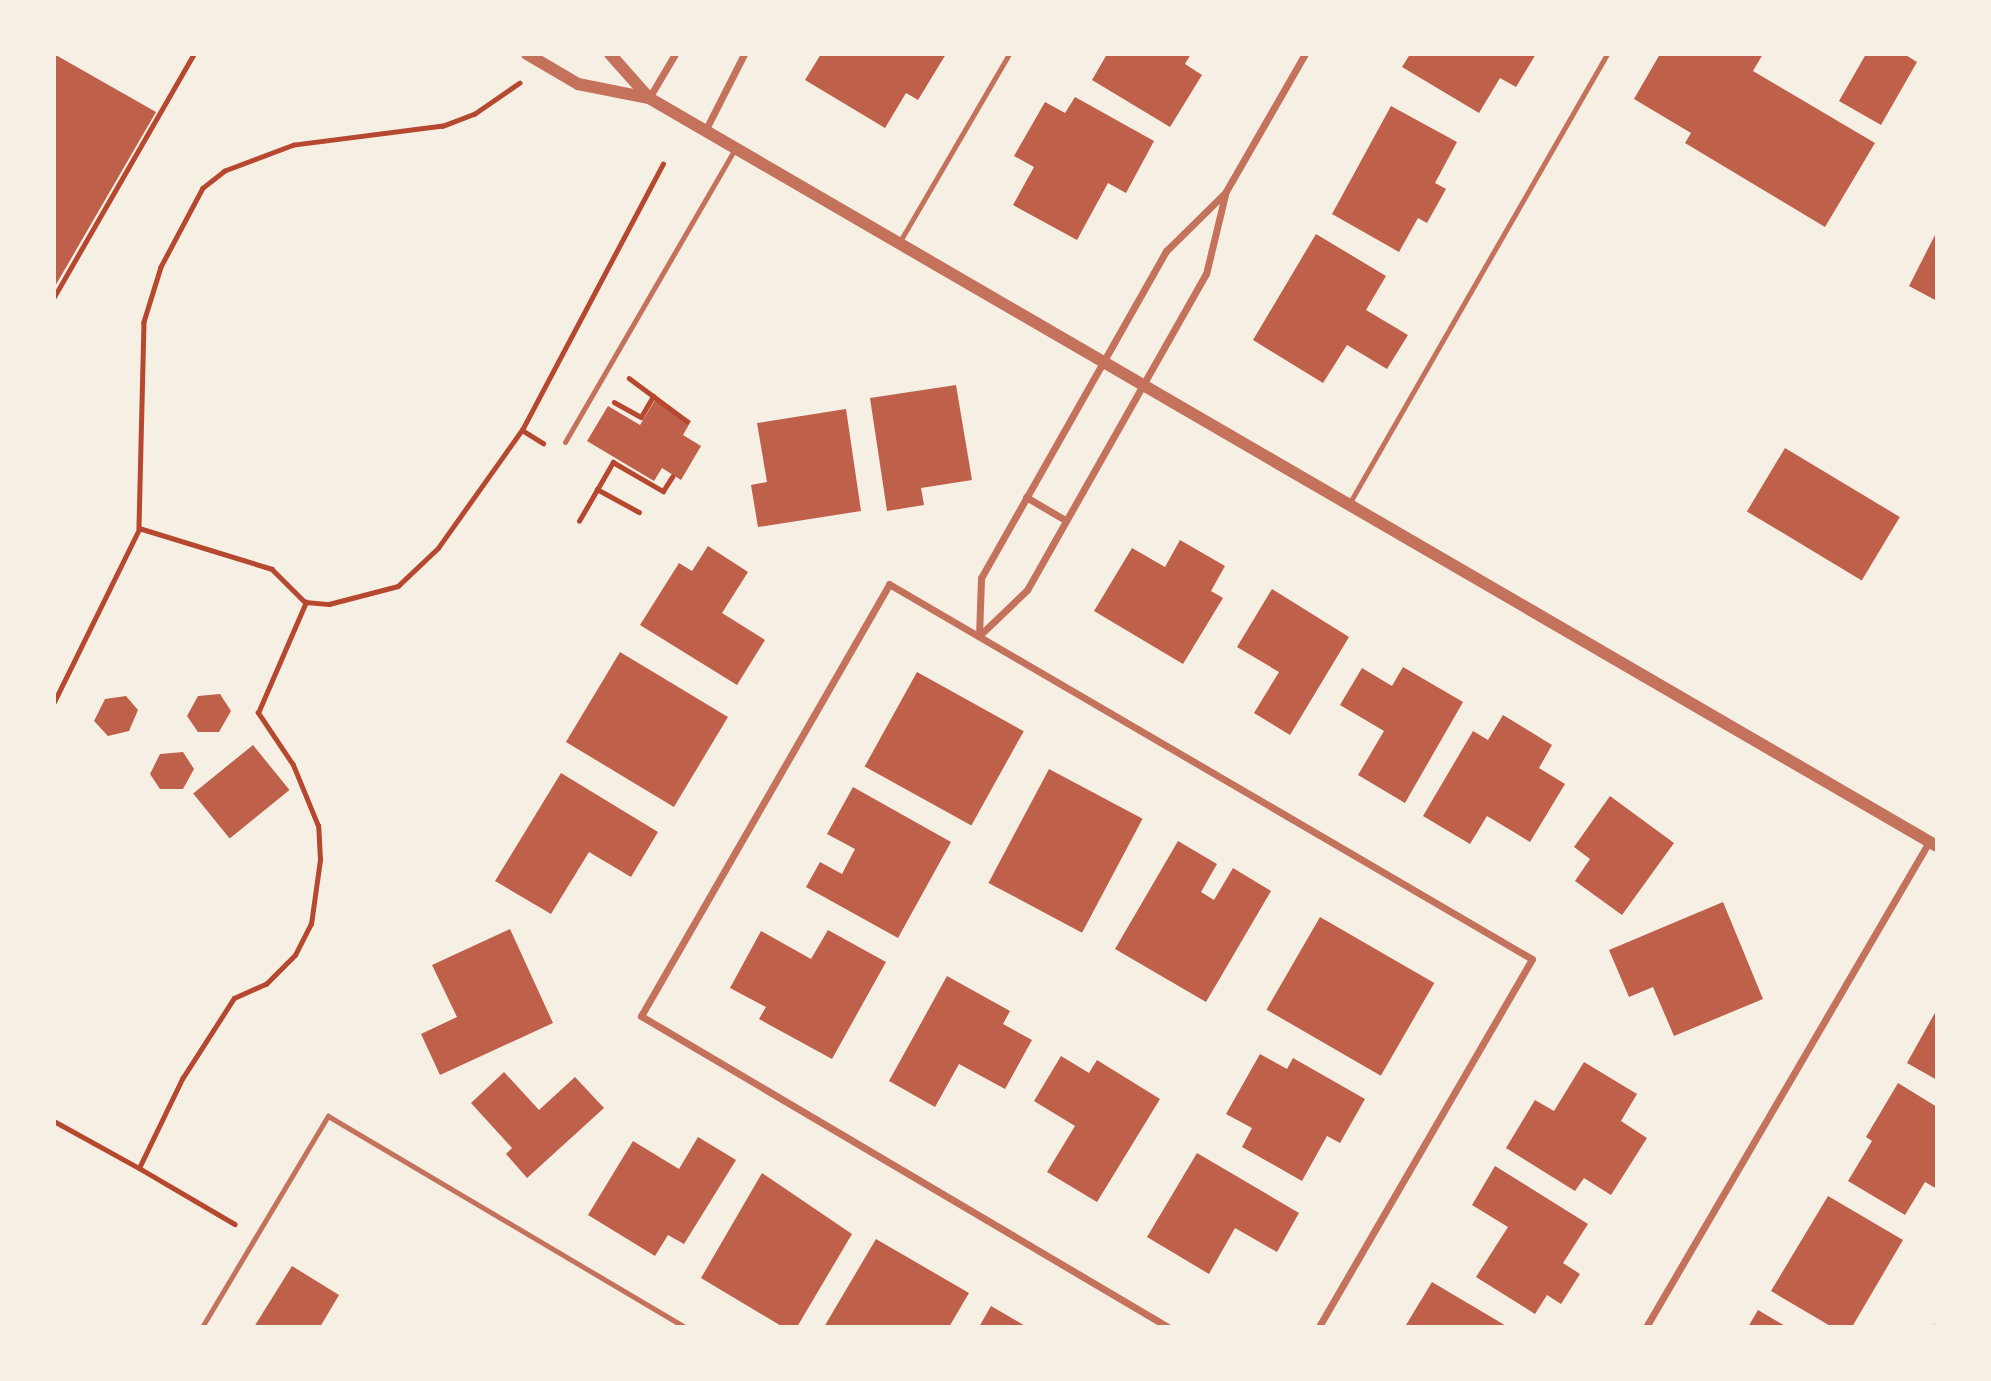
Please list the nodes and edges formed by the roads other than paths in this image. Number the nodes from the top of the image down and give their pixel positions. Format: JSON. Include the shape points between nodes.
{"nodes":[{"id":1,"x":527,"y":54,"type":"edge"},
{"id":2,"x":610,"y":54,"type":"edge"},
{"id":3,"x":676,"y":54,"type":"edge"},
{"id":4,"x":744,"y":54,"type":"edge"},
{"id":5,"x":1009,"y":54,"type":"edge"},
{"id":6,"x":1306,"y":54,"type":"edge"},
{"id":7,"x":1607,"y":54,"type":"edge"},
{"id":8,"x":649,"y":98,"type":"junction"},
{"id":9,"x":705,"y":131,"type":"junction"},
{"id":10,"x":735,"y":149,"type":"junction"},
{"id":11,"x":1225,"y":193,"type":"junction"},
{"id":12,"x":899,"y":243,"type":"junction"},
{"id":13,"x":1103,"y":362,"type":"junction"},
{"id":14,"x":1143,"y":385,"type":"junction"},
{"id":15,"x":565,"y":442,"type":"dead end"},
{"id":16,"x":1026,"y":497,"type":"junction"},
{"id":17,"x":1348,"y":505,"type":"junction"},
{"id":18,"x":1065,"y":520,"type":"junction"},
{"id":19,"x":979,"y":636,"type":"junction"},
{"id":20,"x":1933,"y":844,"type":"edge"},
{"id":21,"x":202,"y":1327,"type":"edge"},
{"id":22,"x":685,"y":1327,"type":"edge"},
{"id":23,"x":1168,"y":1327,"type":"edge"},
{"id":24,"x":1319,"y":1327,"type":"edge"},
{"id":25,"x":1646,"y":1327,"type":"edge"}],
"edges":[{"from":1,"to":8,"type":"street","via":[[578,84]]},
{"from":2,"to":8,"type":"street"},
{"from":3,"to":8,"type":"street"},
{"from":4,"to":9,"type":"street"},
{"from":5,"to":12,"type":"lane"},
{"from":6,"to":11,"type":"street"},
{"from":7,"to":17,"type":"lane"},
{"from":8,"to":9,"type":"street"},
{"from":9,"to":10,"type":"street"},
{"from":10,"to":12,"type":"street"},
{"from":10,"to":15,"type":"lane"},
{"from":11,"to":13,"type":"street","via":[[1166,251]]},
{"from":11,"to":14,"type":"street","via":[[1206,274]]},
{"from":12,"to":13,"type":"street"},
{"from":13,"to":14,"type":"street"},
{"from":13,"to":16,"type":"street"},
{"from":14,"to":17,"type":"street"},
{"from":14,"to":18,"type":"street"},
{"from":16,"to":18,"type":"street"},
{"from":16,"to":19,"type":"street","via":[[981,578]]},
{"from":17,"to":20,"type":"street"},
{"from":18,"to":19,"type":"street","via":[[1027,590]]},
{"from":19,"to":23,"type":"street","via":[[889,584],[641,1016]]},
{"from":19,"to":24,"type":"street","via":[[1532,959]]},
{"from":20,"to":25,"type":"street"},
{"from":21,"to":22,"type":"lane","via":[[328,1116]]}]}
